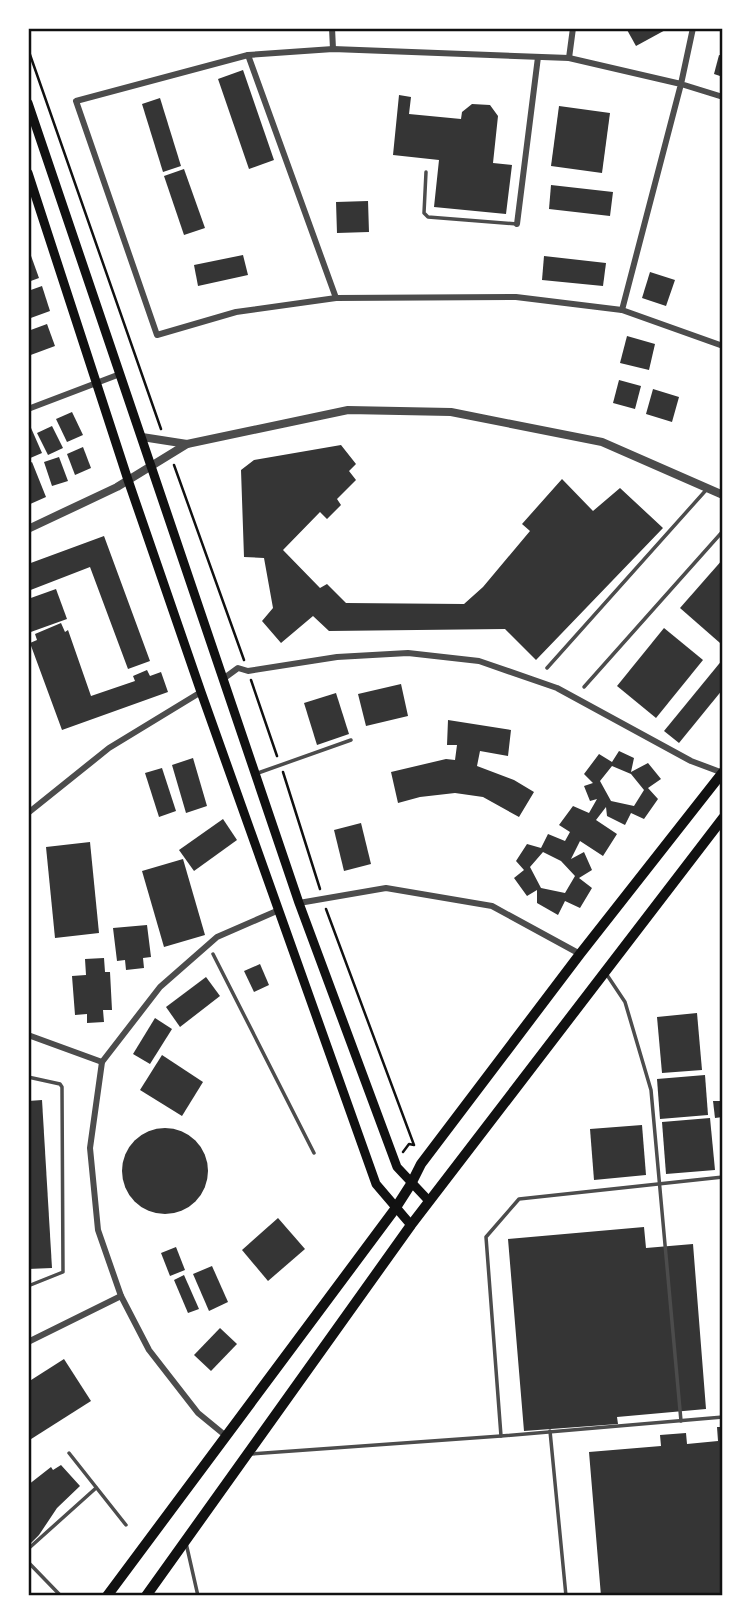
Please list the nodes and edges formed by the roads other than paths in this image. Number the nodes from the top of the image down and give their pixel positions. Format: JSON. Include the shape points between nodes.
{"nodes":[{"id":1,"x":332,"y":28,"type":"edge"},
{"id":2,"x":573,"y":28,"type":"edge"},
{"id":3,"x":693,"y":28,"type":"edge"},
{"id":4,"x":333,"y":49,"type":"junction"},
{"id":5,"x":248,"y":55,"type":"junction"},
{"id":6,"x":538,"y":57,"type":"junction"},
{"id":7,"x":569,"y":58,"type":"junction"},
{"id":8,"x":681,"y":84,"type":"junction"},
{"id":9,"x":723,"y":97,"type":"edge"},
{"id":10,"x":28,"y":103,"type":"edge"},
{"id":11,"x":426,"y":172,"type":"dead end"},
{"id":12,"x":28,"y":173,"type":"edge"},
{"id":13,"x":517,"y":224,"type":"joint"},
{"id":14,"x":336,"y":298,"type":"junction"},
{"id":15,"x":622,"y":310,"type":"junction"},
{"id":16,"x":723,"y":346,"type":"edge"},
{"id":17,"x":120,"y":374,"type":"junction"},
{"id":18,"x":96,"y":384,"type":"junction"},
{"id":19,"x":28,"y":409,"type":"edge"},
{"id":20,"x":142,"y":437,"type":"junction"},
{"id":21,"x":187,"y":444,"type":"junction"},
{"id":22,"x":152,"y":467,"type":"junction"},
{"id":23,"x":128,"y":480,"type":"junction"},
{"id":24,"x":709,"y":487,"type":"junction"},
{"id":25,"x":723,"y":495,"type":"edge"},
{"id":26,"x":28,"y":528,"type":"edge"},
{"id":27,"x":723,"y":531,"type":"edge"},
{"id":28,"x":547,"y":668,"type":"dead end"},
{"id":29,"x":223,"y":679,"type":"junction"},
{"id":30,"x":584,"y":687,"type":"dead end"},
{"id":31,"x":201,"y":692,"type":"junction"},
{"id":32,"x":351,"y":740,"type":"dead end"},
{"id":33,"x":723,"y":773,"type":"edge"},
{"id":34,"x":256,"y":774,"type":"junction"},
{"id":35,"x":28,"y":813,"type":"edge"},
{"id":36,"x":723,"y":818,"type":"edge"},
{"id":37,"x":299,"y":903,"type":"junction"},
{"id":38,"x":279,"y":911,"type":"junction"},
{"id":39,"x":213,"y":954,"type":"dead end"},
{"id":40,"x":580,"y":954,"type":"junction"},
{"id":41,"x":604,"y":970,"type":"junction"},
{"id":42,"x":28,"y":1035,"type":"edge"},
{"id":43,"x":102,"y":1062,"type":"junction"},
{"id":44,"x":28,"y":1077,"type":"edge"},
{"id":45,"x":314,"y":1153,"type":"dead end"},
{"id":46,"x":723,"y":1177,"type":"edge"},
{"id":47,"x":411,"y":1184,"type":"junction"},
{"id":48,"x":660,"y":1184,"type":"junction"},
{"id":49,"x":429,"y":1201,"type":"junction"},
{"id":50,"x":395,"y":1209,"type":"junction"},
{"id":51,"x":411,"y":1225,"type":"junction"},
{"id":52,"x":28,"y":1286,"type":"edge"},
{"id":53,"x":121,"y":1296,"type":"junction"},
{"id":54,"x":28,"y":1342,"type":"edge"},
{"id":55,"x":723,"y":1417,"type":"edge"},
{"id":56,"x":681,"y":1421,"type":"junction"},
{"id":57,"x":550,"y":1431,"type":"junction"},
{"id":58,"x":226,"y":1436,"type":"junction"},
{"id":59,"x":501,"y":1436,"type":"junction"},
{"id":60,"x":69,"y":1453,"type":"dead end"},
{"id":61,"x":246,"y":1454,"type":"junction"},
{"id":62,"x":96,"y":1488,"type":"junction"},
{"id":63,"x":126,"y":1525,"type":"dead end"},
{"id":64,"x":185,"y":1539,"type":"junction"},
{"id":65,"x":28,"y":1549,"type":"edge"},
{"id":66,"x":28,"y":1562,"type":"edge"},
{"id":67,"x":61,"y":1596,"type":"edge"},
{"id":68,"x":107,"y":1596,"type":"edge"},
{"id":69,"x":146,"y":1596,"type":"edge"},
{"id":70,"x":198,"y":1596,"type":"edge"},
{"id":71,"x":566,"y":1596,"type":"edge"}],
"edges":[{"from":1,"to":4,"type":"street"},
{"from":2,"to":7,"type":"street"},
{"from":3,"to":8,"type":"street"},
{"from":4,"to":5,"type":"street"},
{"from":4,"to":6,"type":"street"},
{"from":5,"to":14,"type":"street"},
{"from":5,"to":14,"type":"street","via":[[76,101],[157,335],[236,312]]},
{"from":6,"to":7,"type":"street"},
{"from":6,"to":13,"type":"street"},
{"from":7,"to":8,"type":"street"},
{"from":8,"to":9,"type":"street"},
{"from":8,"to":15,"type":"street"},
{"from":10,"to":17,"type":"main road"},
{"from":11,"to":13,"type":"lane","via":[[424,213],[428,218]]},
{"from":12,"to":18,"type":"main road"},
{"from":14,"to":15,"type":"street","via":[[516,297]]},
{"from":15,"to":16,"type":"street"},
{"from":17,"to":18,"type":"street"},
{"from":17,"to":20,"type":"main road"},
{"from":18,"to":19,"type":"street"},
{"from":18,"to":23,"type":"main road"},
{"from":20,"to":21,"type":"street"},
{"from":20,"to":22,"type":"main road"},
{"from":21,"to":22,"type":"street"},
{"from":21,"to":24,"type":"street","via":[[348,410],[451,412],[602,442]]},
{"from":22,"to":23,"type":"street"},
{"from":22,"to":29,"type":"main road"},
{"from":23,"to":26,"type":"street"},
{"from":23,"to":31,"type":"main road"},
{"from":24,"to":25,"type":"street"},
{"from":24,"to":28,"type":"lane"},
{"from":27,"to":30,"type":"lane"},
{"from":29,"to":33,"type":"street","via":[[238,668],[248,671],[337,657],[408,653],[479,661],[557,688],[691,761]]},
{"from":29,"to":34,"type":"main road"},
{"from":31,"to":35,"type":"street","via":[[109,748]]},
{"from":31,"to":38,"type":"main road"},
{"from":32,"to":34,"type":"lane"},
{"from":33,"to":40,"type":"main road"},
{"from":34,"to":37,"type":"main road"},
{"from":36,"to":41,"type":"main road"},
{"from":37,"to":40,"type":"street","via":[[386,888],[492,906]]},
{"from":37,"to":47,"type":"main road","via":[[396,1163]]},
{"from":38,"to":43,"type":"street","via":[[217,937],[160,987]]},
{"from":38,"to":50,"type":"main road","via":[[376,1184]]},
{"from":39,"to":45,"type":"lane"},
{"from":40,"to":47,"type":"main road","via":[[421,1164]]},
{"from":41,"to":48,"type":"lane","via":[[625,1002],[651,1090]]},
{"from":41,"to":49,"type":"main road"},
{"from":42,"to":43,"type":"street"},
{"from":43,"to":53,"type":"street","via":[[90,1148],[98,1230]]},
{"from":44,"to":52,"type":"lane","via":[[62,1087],[63,1272]]},
{"from":46,"to":48,"type":"lane"},
{"from":47,"to":49,"type":"main road"},
{"from":47,"to":50,"type":"main road"},
{"from":48,"to":56,"type":"lane"},
{"from":48,"to":59,"type":"lane","via":[[519,1199],[486,1237]]},
{"from":49,"to":51,"type":"main road"},
{"from":50,"to":51,"type":"main road"},
{"from":50,"to":58,"type":"main road"},
{"from":51,"to":61,"type":"main road"},
{"from":53,"to":54,"type":"street"},
{"from":53,"to":58,"type":"street","via":[[149,1350],[208,1423]]},
{"from":55,"to":56,"type":"lane"},
{"from":56,"to":57,"type":"lane"},
{"from":57,"to":59,"type":"lane"},
{"from":57,"to":71,"type":"lane"},
{"from":58,"to":68,"type":"main road"},
{"from":59,"to":61,"type":"lane"},
{"from":60,"to":62,"type":"lane"},
{"from":61,"to":64,"type":"main road"},
{"from":62,"to":63,"type":"lane"},
{"from":62,"to":65,"type":"lane"},
{"from":64,"to":69,"type":"main road"},
{"from":64,"to":70,"type":"lane"},
{"from":66,"to":67,"type":"lane"}]}
